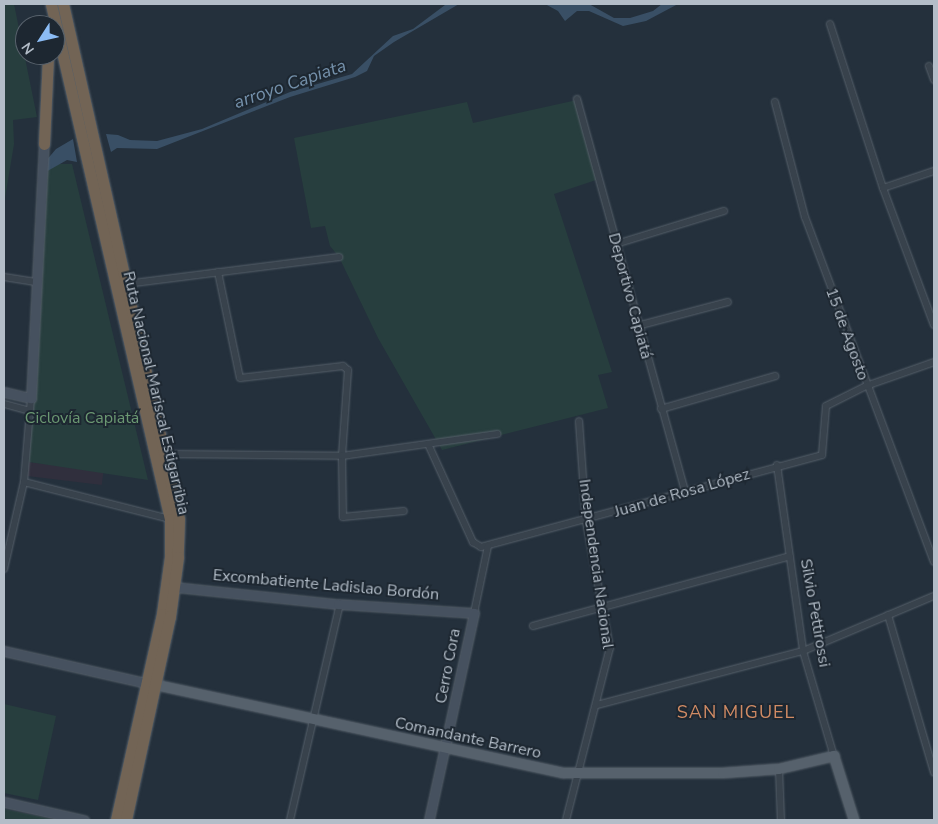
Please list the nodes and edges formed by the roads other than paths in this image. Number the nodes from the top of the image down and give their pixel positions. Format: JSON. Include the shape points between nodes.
{"nodes":[{"id":1,"x":50,"y":4,"type":"edge"},
{"id":2,"x":63,"y":4,"type":"edge"},
{"id":3,"x":830,"y":24,"type":"dead end"},
{"id":4,"x":48,"y":65,"type":"edge"},
{"id":5,"x":929,"y":66,"type":"dead end"},
{"id":6,"x":934,"y":80,"type":"edge"},
{"id":7,"x":578,"y":99,"type":"dead end"},
{"id":8,"x":775,"y":102,"type":"dead end"},
{"id":9,"x":84,"y":129,"type":"junction"},
{"id":10,"x":44,"y":144,"type":"joint"},
{"id":11,"x":92,"y":163,"type":"junction"},
{"id":12,"x":934,"y":171,"type":"edge"},
{"id":13,"x":882,"y":188,"type":"junction"},
{"id":14,"x":724,"y":211,"type":"dead end"},
{"id":15,"x":616,"y":244,"type":"junction"},
{"id":16,"x":339,"y":257,"type":"dead end"},
{"id":17,"x":218,"y":272,"type":"junction"},
{"id":18,"x":4,"y":277,"type":"edge"},
{"id":19,"x":36,"y":282,"type":"junction"},
{"id":20,"x":126,"y":284,"type":"junction"},
{"id":21,"x":728,"y":302,"type":"dead end"},
{"id":22,"x":934,"y":325,"type":"edge"},
{"id":23,"x":637,"y":326,"type":"junction"},
{"id":24,"x":934,"y":362,"type":"edge"},
{"id":25,"x":775,"y":376,"type":"dead end"},
{"id":26,"x":866,"y":386,"type":"junction"},
{"id":27,"x":4,"y":392,"type":"edge"},
{"id":28,"x":31,"y":398,"type":"junction"},
{"id":29,"x":4,"y":404,"type":"edge"},
{"id":30,"x":661,"y":409,"type":"junction"},
{"id":31,"x":30,"y":411,"type":"junction"},
{"id":32,"x":578,"y":421,"type":"dead end"},
{"id":33,"x":497,"y":434,"type":"dead end"},
{"id":34,"x":429,"y":446,"type":"junction"},
{"id":35,"x":165,"y":454,"type":"junction"},
{"id":36,"x":342,"y":456,"type":"junction"},
{"id":37,"x":777,"y":465,"type":"junction"},
{"id":38,"x":24,"y":482,"type":"junction"},
{"id":39,"x":685,"y":492,"type":"junction"},
{"id":40,"x":404,"y":511,"type":"dead end"},
{"id":41,"x":170,"y":520,"type":"junction"},
{"id":42,"x":586,"y":521,"type":"junction"},
{"id":43,"x":488,"y":546,"type":"junction"},
{"id":44,"x":790,"y":556,"type":"junction"},
{"id":45,"x":934,"y":562,"type":"edge"},
{"id":46,"x":4,"y":569,"type":"edge"},
{"id":47,"x":175,"y":587,"type":"junction"},
{"id":48,"x":934,"y":596,"type":"edge"},
{"id":49,"x":340,"y":604,"type":"junction"},
{"id":50,"x":605,"y":607,"type":"junction"},
{"id":51,"x":474,"y":613,"type":"junction"},
{"id":52,"x":888,"y":615,"type":"junction"},
{"id":53,"x":533,"y":626,"type":"dead end"},
{"id":54,"x":4,"y":651,"type":"edge"},
{"id":55,"x":803,"y":651,"type":"junction"},
{"id":56,"x":151,"y":684,"type":"junction"},
{"id":57,"x":598,"y":705,"type":"junction"},
{"id":58,"x":314,"y":719,"type":"junction"},
{"id":59,"x":446,"y":750,"type":"junction"},
{"id":60,"x":834,"y":756,"type":"junction"},
{"id":61,"x":778,"y":769,"type":"junction"},
{"id":62,"x":934,"y":772,"type":"edge"},
{"id":63,"x":578,"y":775,"type":"junction"},
{"id":64,"x":4,"y":802,"type":"edge"},
{"id":65,"x":84,"y":820,"type":"edge"},
{"id":66,"x":116,"y":820,"type":"edge"},
{"id":67,"x":126,"y":820,"type":"edge"},
{"id":68,"x":290,"y":820,"type":"edge"},
{"id":69,"x":429,"y":820,"type":"edge"},
{"id":70,"x":566,"y":820,"type":"edge"},
{"id":71,"x":781,"y":820,"type":"edge"},
{"id":72,"x":854,"y":820,"type":"edge"}],
"edges":[{"from":1,"to":9,"type":"highway","name":"Ruta Nacional Mariscal Estigarribia"},
{"from":2,"to":9,"type":"highway","name":"Ruta Nacional Mariscal Estigarribia"},
{"from":3,"to":13,"type":"street"},
{"from":4,"to":10,"type":"highway"},
{"from":5,"to":6,"type":"street"},
{"from":7,"to":15,"type":"street","name":"Deportivo Capiatá"},
{"from":8,"to":26,"type":"street","name":"15 de Agosto","via":[[805,217]]},
{"from":9,"to":11,"type":"highway","name":"Ruta Nacional Mariscal Estigarribia"},
{"from":10,"to":19,"type":"street"},
{"from":11,"to":20,"type":"highway","name":"Ruta Nacional Mariscal Estigarribia"},
{"from":11,"to":41,"type":"highway","name":"Ruta Nacional Mariscal Estigarribia"},
{"from":12,"to":13,"type":"street"},
{"from":13,"to":22,"type":"street"},
{"from":14,"to":15,"type":"street"},
{"from":15,"to":23,"type":"street","name":"Deportivo Capiatá"},
{"from":16,"to":17,"type":"street"},
{"from":17,"to":20,"type":"street"},
{"from":17,"to":36,"type":"street","via":[[240,378],[343,366],[348,370]]},
{"from":18,"to":19,"type":"street"},
{"from":19,"to":28,"type":"street"},
{"from":20,"to":35,"type":"highway","name":"Ruta Nacional Mariscal Estigarribia"},
{"from":21,"to":23,"type":"street"},
{"from":23,"to":30,"type":"street","name":"Deportivo Capiatá"},
{"from":24,"to":26,"type":"street"},
{"from":25,"to":30,"type":"street"},
{"from":26,"to":37,"type":"street","name":"Juan de Rosa López","via":[[826,406],[822,454]]},
{"from":26,"to":45,"type":"street","name":"15 de Agosto"},
{"from":27,"to":28,"type":"street"},
{"from":28,"to":31,"type":"street"},
{"from":29,"to":31,"type":"street"},
{"from":30,"to":39,"type":"street","name":"Deportivo Capiatá"},
{"from":31,"to":38,"type":"street"},
{"from":32,"to":42,"type":"street","name":"Independencia Nacional"},
{"from":33,"to":34,"type":"street"},
{"from":34,"to":36,"type":"street"},
{"from":34,"to":43,"type":"street","via":[[473,542],[481,547]]},
{"from":35,"to":36,"type":"street"},
{"from":35,"to":47,"type":"highway","name":"Ruta Nacional Mariscal Estigarribia","via":[[178,519]]},
{"from":36,"to":40,"type":"street","via":[[343,517]]},
{"from":37,"to":39,"type":"street","name":"Juan de Rosa López"},
{"from":37,"to":44,"type":"street","name":"Silvio Pettirossi"},
{"from":38,"to":41,"type":"street"},
{"from":38,"to":46,"type":"street"},
{"from":39,"to":42,"type":"street","name":"Juan de Rosa López"},
{"from":41,"to":56,"type":"highway","name":"Ruta Nacional Mariscal Estigarribia","via":[[167,585]]},
{"from":42,"to":43,"type":"street","name":"Juan de Rosa López"},
{"from":42,"to":50,"type":"street","name":"Independencia Nacional"},
{"from":43,"to":51,"type":"street","name":"Cerro Cora"},
{"from":44,"to":50,"type":"street"},
{"from":44,"to":55,"type":"street","name":"Silvio Pettirossi"},
{"from":47,"to":49,"type":"street","name":"Excombatiente Ladislao Bordón"},
{"from":47,"to":56,"type":"highway","name":"Ruta Nacional Mariscal Estigarribia"},
{"from":48,"to":52,"type":"street"},
{"from":49,"to":51,"type":"street","name":"Excombatiente Ladislao Bordón"},
{"from":49,"to":58,"type":"street"},
{"from":50,"to":53,"type":"street"},
{"from":50,"to":57,"type":"street","name":"Independencia Nacional","via":[[610,648]]},
{"from":51,"to":59,"type":"street","name":"Cerro Cora"},
{"from":52,"to":55,"type":"street"},
{"from":52,"to":62,"type":"street"},
{"from":54,"to":56,"type":"street"},
{"from":55,"to":57,"type":"street"},
{"from":55,"to":60,"type":"street","name":"Silvio Pettirossi"},
{"from":56,"to":58,"type":"main road","name":"Comandante Barrero"},
{"from":56,"to":66,"type":"highway","name":"Ruta Nacional Mariscal Estigarribia"},
{"from":56,"to":67,"type":"highway","name":"Ruta Nacional Mariscal Estigarribia"},
{"from":57,"to":63,"type":"street","name":"Independencia Nacional"},
{"from":58,"to":59,"type":"main road","name":"Comandante Barrero"},
{"from":58,"to":68,"type":"street"},
{"from":59,"to":63,"type":"main road","name":"Comandante Barrero"},
{"from":59,"to":69,"type":"street","name":"Cerro Cora"},
{"from":60,"to":61,"type":"main road","name":"Comandante Barrero"},
{"from":60,"to":72,"type":"main road","name":"Silvio Pettirossi"},
{"from":61,"to":63,"type":"main road","name":"Comandante Barrero"},
{"from":61,"to":71,"type":"street"},
{"from":63,"to":70,"type":"street","name":"Independencia Nacional"},
{"from":64,"to":65,"type":"street"}]}
